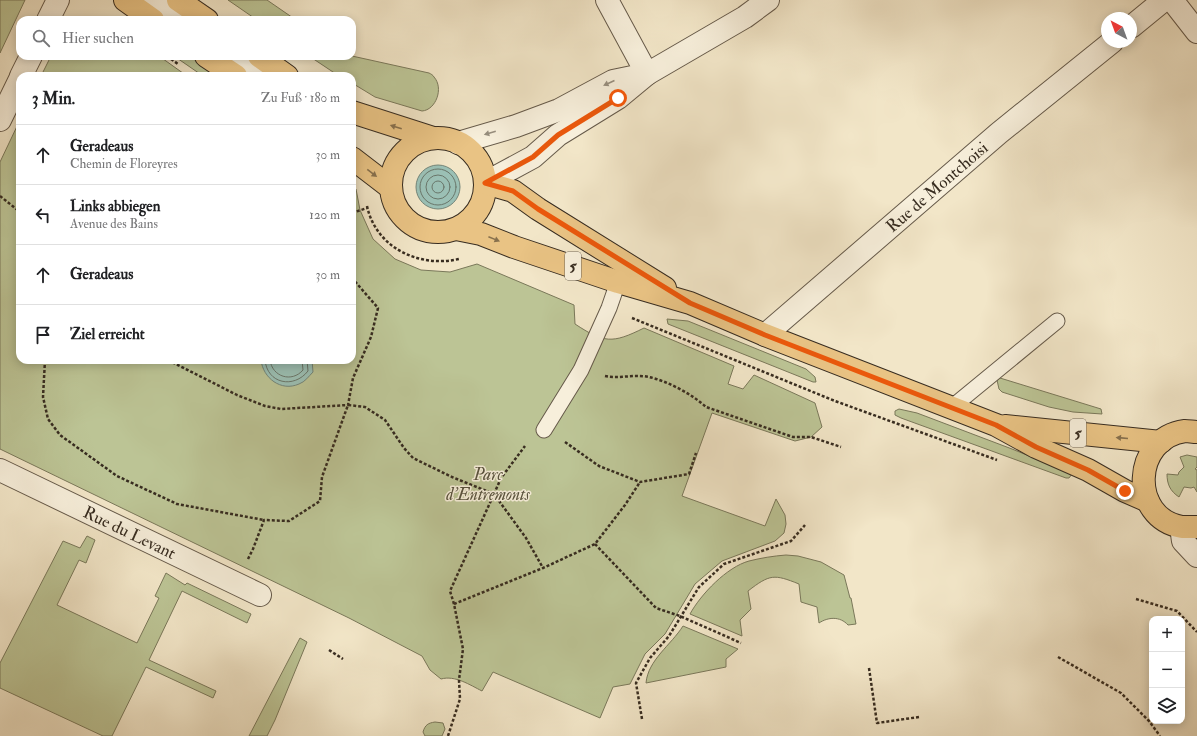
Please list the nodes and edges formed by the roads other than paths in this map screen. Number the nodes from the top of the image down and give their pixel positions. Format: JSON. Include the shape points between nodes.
{"nodes":[{"id":1,"x":58,"y":0,"type":"edge"},
{"id":2,"x":125,"y":0,"type":"edge"},
{"id":3,"x":153,"y":0,"type":"edge"},
{"id":4,"x":178,"y":0,"type":"edge"},
{"id":5,"x":607,"y":0,"type":"edge"},
{"id":6,"x":768,"y":0,"type":"edge"},
{"id":7,"x":1164,"y":0,"type":"edge"},
{"id":8,"x":1172,"y":0,"type":"edge"},
{"id":9,"x":50,"y":16,"type":"edge"},
{"id":10,"x":147,"y":16,"type":"edge"},
{"id":11,"x":176,"y":16,"type":"edge"},
{"id":12,"x":201,"y":16,"type":"edge"},
{"id":13,"x":1137,"y":22,"type":"edge"},
{"id":14,"x":1197,"y":32,"type":"edge"},
{"id":15,"x":1105,"y":48,"type":"edge"},
{"id":16,"x":29,"y":60,"type":"edge"},
{"id":17,"x":212,"y":60,"type":"edge"},
{"id":18,"x":240,"y":60,"type":"edge"},
{"id":19,"x":273,"y":66,"type":"edge"},
{"id":20,"x":23,"y":72,"type":"edge"},
{"id":21,"x":230,"y":72,"type":"edge"},
{"id":22,"x":258,"y":72,"type":"edge"},
{"id":23,"x":258,"y":72,"type":"edge"},
{"id":24,"x":647,"y":74,"type":"junction"},
{"id":25,"x":16,"y":87,"type":"edge"},
{"id":26,"x":356,"y":113,"type":"edge"},
{"id":27,"x":0,"y":120,"type":"edge"},
{"id":28,"x":433,"y":138,"type":"junction"},
{"id":29,"x":458,"y":142,"type":"junction"},
{"id":30,"x":356,"y":161,"type":"edge"},
{"id":31,"x":485,"y":183,"type":"junction"},
{"id":32,"x":391,"y":188,"type":"junction"},
{"id":33,"x":456,"y":229,"type":"junction"},
{"id":34,"x":618,"y":282,"type":"junction"},
{"id":35,"x":690,"y":303,"type":"junction"},
{"id":36,"x":1057,"y":321,"type":"dead end"},
{"id":37,"x":765,"y":335,"type":"junction"},
{"id":38,"x":951,"y":408,"type":"junction"},
{"id":39,"x":996,"y":425,"type":"junction"},
{"id":40,"x":544,"y":430,"type":"road end"},
{"id":41,"x":1197,"y":432,"type":"edge"},
{"id":42,"x":1160,"y":442,"type":"junction"},
{"id":43,"x":0,"y":470,"type":"edge"},
{"id":44,"x":1148,"y":501,"type":"junction"},
{"id":45,"x":1189,"y":527,"type":"edge"},
{"id":46,"x":1197,"y":556,"type":"edge"},
{"id":47,"x":260,"y":596,"type":"dead end"}],
"edges":[{"from":1,"to":9,"type":"street"},
{"from":2,"to":10,"type":"main road"},
{"from":3,"to":11,"type":"street"},
{"from":4,"to":12,"type":"main road"},
{"from":5,"to":24,"type":"street"},
{"from":6,"to":24,"type":"street","via":[[745,17]]},
{"from":7,"to":13,"type":"street"},
{"from":8,"to":14,"type":"street"},
{"from":15,"to":37,"type":"street","name":"Rue de Montchoisi","via":[[999,133]]},
{"from":16,"to":20,"type":"street"},
{"from":17,"to":21,"type":"main road"},
{"from":18,"to":23,"type":"street"},
{"from":19,"to":22,"type":"street"},
{"from":24,"to":29,"type":"street","one_way":true,"via":[[613,81],[559,110],[516,126]]},
{"from":24,"to":31,"type":"street","via":[[618,98],[558,135],[533,157]]},
{"from":25,"to":27,"type":"street"},
{"from":28,"to":26,"type":"main road","one_way":true},
{"from":28,"to":29,"type":"main road"},
{"from":28,"to":32,"type":"main road","via":[[419,142],[407,150],[392,174]]},
{"from":29,"to":31,"type":"main road","via":[[478,159]]},
{"from":30,"to":32,"type":"main road","one_way":true},
{"from":31,"to":33,"type":"main road","via":[[485,194],[475,215]]},
{"from":31,"to":35,"type":"main road","number":"5","via":[[513,191]]},
{"from":32,"to":33,"type":"main road","via":[[394,203],[402,216],[413,226],[427,231],[442,232]]},
{"from":33,"to":34,"type":"main road","number":"5","one_way":true,"via":[[481,234]]},
{"from":34,"to":35,"type":"main road","number":"5"},
{"from":34,"to":40,"type":"lane","via":[[581,370]]},
{"from":35,"to":37,"type":"main road","number":"5"},
{"from":36,"to":38,"type":"lane"},
{"from":37,"to":38,"type":"main road","number":"5"},
{"from":38,"to":39,"type":"main road","number":"5"},
{"from":42,"to":39,"type":"main road","number":"5","one_way":true},
{"from":39,"to":44,"type":"main road","number":"5"},
{"from":41,"to":42,"type":"main road","via":[[1185,431]]},
{"from":42,"to":44,"type":"main road","via":[[1150,454],[1144,469],[1143,485]]},
{"from":43,"to":47,"type":"street","name":"Rue du Levant"},
{"from":44,"to":45,"type":"main road","via":[[1156,513],[1168,522]]},
{"from":45,"to":46,"type":"street","via":[[1183,541]]}]}
